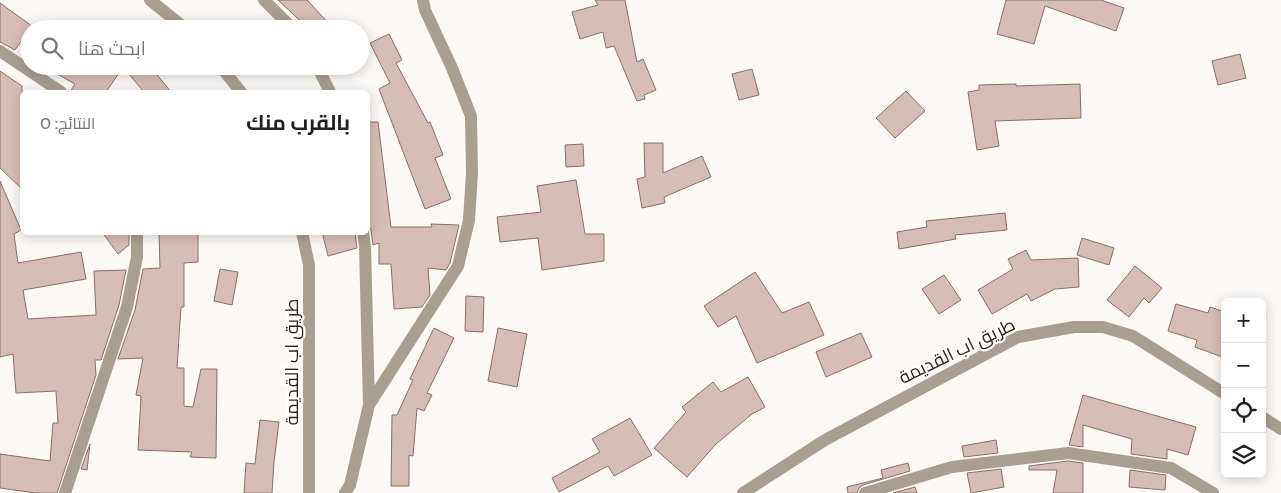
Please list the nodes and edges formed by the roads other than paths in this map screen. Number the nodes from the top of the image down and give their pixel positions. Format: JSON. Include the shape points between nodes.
{"nodes":[{"id":1,"x":150,"y":0,"type":"edge"},
{"id":2,"x":264,"y":0,"type":"edge"},
{"id":3,"x":423,"y":0,"type":"edge"},
{"id":4,"x":175,"y":20,"type":"edge"},
{"id":5,"x":284,"y":20,"type":"edge"},
{"id":6,"x":0,"y":51,"type":"edge"},
{"id":7,"x":20,"y":64,"type":"edge"},
{"id":8,"x":36,"y":75,"type":"edge"},
{"id":9,"x":227,"y":75,"type":"edge"},
{"id":10,"x":322,"y":75,"type":"edge"},
{"id":11,"x":58,"y":90,"type":"edge"},
{"id":12,"x":239,"y":90,"type":"edge"},
{"id":13,"x":329,"y":90,"type":"edge"},
{"id":14,"x":137,"y":235,"type":"edge"},
{"id":15,"x":303,"y":235,"type":"edge"},
{"id":16,"x":363,"y":235,"type":"edge"},
{"id":17,"x":1221,"y":391,"type":"edge"},
{"id":18,"x":369,"y":405,"type":"junction"},
{"id":19,"x":1266,"y":420,"type":"edge"},
{"id":20,"x":1281,"y":429,"type":"edge"},
{"id":21,"x":65,"y":493,"type":"edge"},
{"id":22,"x":309,"y":493,"type":"edge"},
{"id":23,"x":345,"y":493,"type":"edge"},
{"id":24,"x":743,"y":493,"type":"edge"},
{"id":25,"x":865,"y":493,"type":"edge"},
{"id":26,"x":1213,"y":493,"type":"edge"}],
"edges":[{"from":1,"to":4,"type":"street"},
{"from":2,"to":5,"type":"street"},
{"from":3,"to":18,"type":"street","via":[[471,116],[469,220],[458,266]]},
{"from":6,"to":7,"type":"street"},
{"from":8,"to":11,"type":"street"},
{"from":9,"to":12,"type":"street"},
{"from":10,"to":13,"type":"street"},
{"from":14,"to":21,"type":"street","via":[[127,307]]},
{"from":15,"to":22,"type":"street","name":"طريق اب القديمة","via":[[309,265]]},
{"from":16,"to":18,"type":"street"},
{"from":17,"to":24,"type":"street","name":"طريق اب القديمة","via":[[1133,336],[1103,327],[1074,327],[1018,337],[825,440]]},
{"from":18,"to":23,"type":"street","via":[[350,485]]},
{"from":19,"to":20,"type":"street"},
{"from":25,"to":26,"type":"street","via":[[952,467],[1068,453],[1171,468]]}]}
